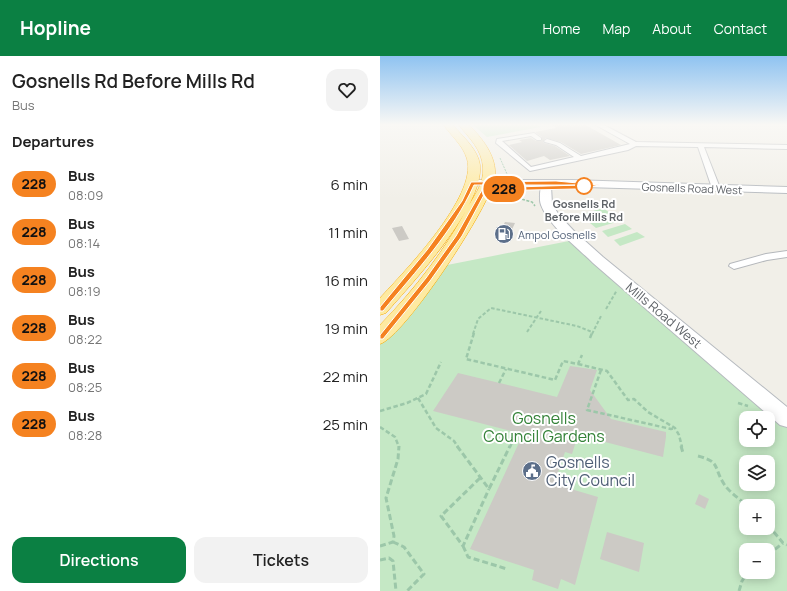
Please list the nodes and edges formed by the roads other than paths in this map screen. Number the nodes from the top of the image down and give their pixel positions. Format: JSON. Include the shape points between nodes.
{"nodes":[{"id":1,"x":467,"y":149,"type":"edge"},
{"id":2,"x":474,"y":149,"type":"edge"},
{"id":3,"x":482,"y":149,"type":"edge"},
{"id":4,"x":506,"y":149,"type":"edge"},
{"id":5,"x":566,"y":149,"type":"edge"},
{"id":6,"x":623,"y":149,"type":"edge"},
{"id":7,"x":701,"y":149,"type":"edge"},
{"id":8,"x":469,"y":152,"type":"junction"},
{"id":9,"x":581,"y":158,"type":"junction"},
{"id":10,"x":534,"y":185,"type":"junction"},
{"id":11,"x":546,"y":185,"type":"junction"},
{"id":12,"x":479,"y":186,"type":"junction"},
{"id":13,"x":716,"y":188,"type":"junction"},
{"id":14,"x":787,"y":190,"type":"edge"},
{"id":15,"x":547,"y":206,"type":"junction"},
{"id":16,"x":787,"y":254,"type":"edge"},
{"id":17,"x":734,"y":266,"type":"dead end"},
{"id":18,"x":417,"y":294,"type":"junction"},
{"id":19,"x":380,"y":309,"type":"edge"},
{"id":20,"x":380,"y":317,"type":"edge"},
{"id":21,"x":380,"y":338,"type":"edge"},
{"id":22,"x":787,"y":419,"type":"edge"}],
"edges":[{"from":1,"to":8,"type":"highway"},
{"from":2,"to":8,"type":"highway"},
{"from":3,"to":12,"type":"highway","via":[[488,165]]},
{"from":4,"to":9,"type":"street","via":[[530,169]]},
{"from":5,"to":9,"type":"street"},
{"from":6,"to":9,"type":"street"},
{"from":7,"to":13,"type":"street"},
{"from":8,"to":12,"type":"highway"},
{"from":10,"to":11,"type":"main road","name":"Gosnells Road West"},
{"from":10,"to":12,"type":"main road","name":"Gosnells Road West"},
{"from":10,"to":15,"type":"main road","name":"Mills Road West","via":[[536,197]]},
{"from":11,"to":13,"type":"main road","name":"Gosnells Road West"},
{"from":11,"to":15,"type":"main road"},
{"from":12,"to":18,"type":"highway","via":[[459,236]]},
{"from":12,"to":19,"type":"highway","via":[[464,201],[424,258]]},
{"from":13,"to":14,"type":"main road","name":"Gosnells Road West"},
{"from":15,"to":22,"type":"main road","name":"Mills Road West","via":[[570,234],[598,260]]},
{"from":16,"to":17,"type":"street"},
{"from":18,"to":20,"type":"highway","via":[[398,300]]},
{"from":18,"to":21,"type":"highway"}]}
